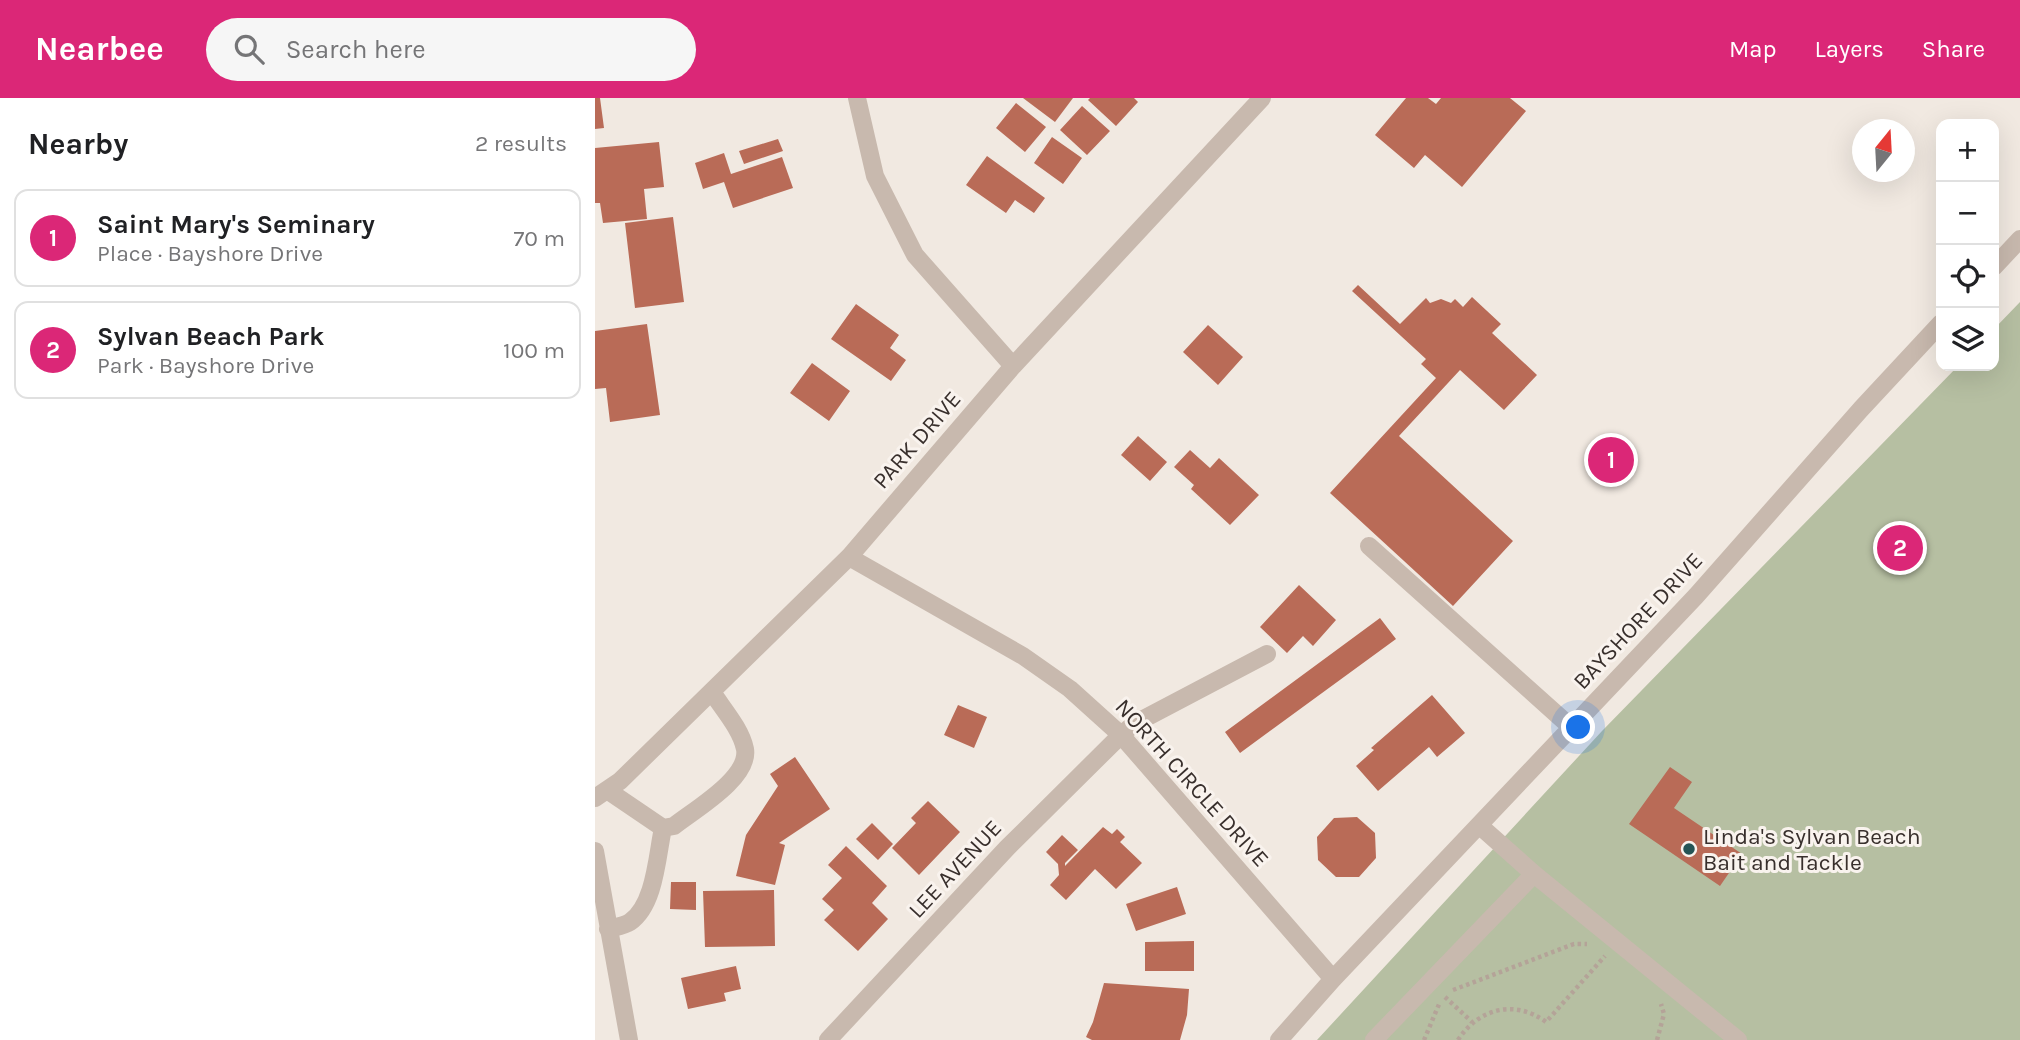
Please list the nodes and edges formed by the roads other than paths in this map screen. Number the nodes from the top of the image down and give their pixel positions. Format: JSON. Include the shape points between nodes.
{"nodes":[{"id":1,"x":857,"y":98,"type":"edge"},
{"id":2,"x":1262,"y":98,"type":"edge"},
{"id":3,"x":2020,"y":239,"type":"edge"},
{"id":4,"x":1999,"y":262,"type":"edge"},
{"id":5,"x":1936,"y":328,"type":"edge"},
{"id":6,"x":1013,"y":366,"type":"junction"},
{"id":7,"x":1369,"y":546,"type":"dead end"},
{"id":8,"x":849,"y":557,"type":"junction"},
{"id":9,"x":1267,"y":654,"type":"dead end"},
{"id":10,"x":712,"y":692,"type":"junction"},
{"id":11,"x":1572,"y":728,"type":"junction"},
{"id":12,"x":1121,"y":735,"type":"junction"},
{"id":13,"x":601,"y":794,"type":"edge"},
{"id":14,"x":1480,"y":826,"type":"junction"},
{"id":15,"x":663,"y":828,"type":"junction"},
{"id":16,"x":595,"y":851,"type":"edge"},
{"id":17,"x":1534,"y":874,"type":"junction"},
{"id":18,"x":608,"y":929,"type":"junction"},
{"id":19,"x":1333,"y":979,"type":"junction"},
{"id":20,"x":629,"y":1040,"type":"edge"},
{"id":21,"x":828,"y":1040,"type":"edge"},
{"id":22,"x":1279,"y":1040,"type":"edge"},
{"id":23,"x":1374,"y":1040,"type":"edge"},
{"id":24,"x":1738,"y":1040,"type":"edge"}],
"edges":[{"from":1,"to":6,"type":"street","via":[[875,176],[915,255]]},
{"from":2,"to":6,"type":"street","name":"PARK DRIVE"},
{"from":3,"to":4,"type":"street"},
{"from":5,"to":11,"type":"street","name":"BAYSHORE DRIVE"},
{"from":6,"to":8,"type":"street","name":"PARK DRIVE"},
{"from":7,"to":11,"type":"street"},
{"from":8,"to":10,"type":"street","name":"PARK DRIVE"},
{"from":8,"to":12,"type":"street","name":"NORTH CIRCLE DRIVE","via":[[1023,656],[1070,689]]},
{"from":9,"to":12,"type":"street","name":"LEE AVENUE"},
{"from":10,"to":13,"type":"street","name":"PARK DRIVE"},
{"from":10,"to":15,"type":"street","via":[[739,734],[744,763],[731,782],[674,826]]},
{"from":11,"to":14,"type":"street","name":"BAYSHORE DRIVE"},
{"from":12,"to":19,"type":"street","name":"NORTH CIRCLE DRIVE"},
{"from":12,"to":21,"type":"street","name":"LEE AVENUE","via":[[1007,848]]},
{"from":13,"to":15,"type":"street"},
{"from":14,"to":17,"type":"street"},
{"from":14,"to":19,"type":"street","name":"BAYSHORE DRIVE"},
{"from":15,"to":18,"type":"street","via":[[649,898],[628,923]]},
{"from":16,"to":18,"type":"street"},
{"from":17,"to":23,"type":"street"},
{"from":17,"to":24,"type":"street","via":[[1611,948]]},
{"from":18,"to":20,"type":"street"},
{"from":19,"to":22,"type":"street","name":"BAYSHORE DRIVE"}]}
